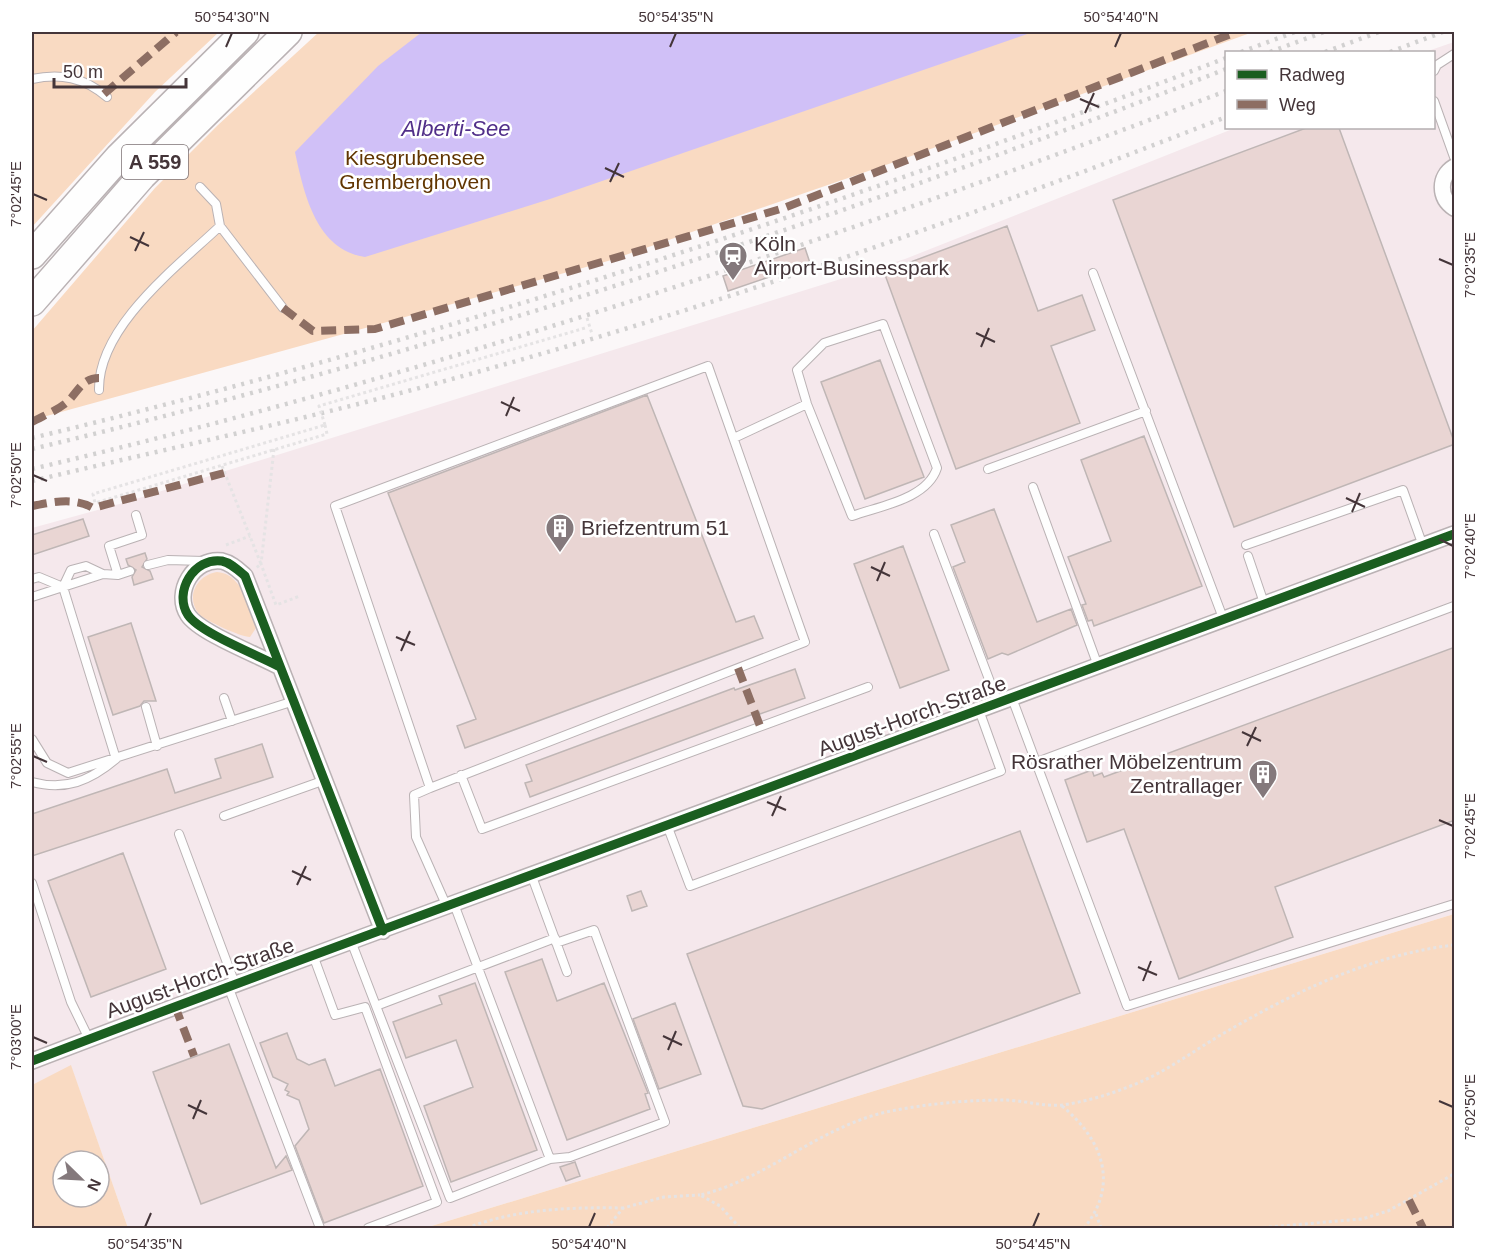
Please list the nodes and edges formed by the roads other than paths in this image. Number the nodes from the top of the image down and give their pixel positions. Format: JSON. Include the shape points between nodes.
{"nodes":[{"id":1,"x":244,"y":32,"type":"edge"},
{"id":2,"x":288,"y":32,"type":"edge"},
{"id":3,"x":1455,"y":54,"type":"edge"},
{"id":4,"x":1435,"y":69,"type":"edge"},
{"id":5,"x":32,"y":79,"type":"edge"},
{"id":6,"x":107,"y":97,"type":"dead end"},
{"id":7,"x":1435,"y":104,"type":"edge"},
{"id":8,"x":1455,"y":157,"type":"edge"},
{"id":9,"x":1455,"y":167,"type":"edge"},
{"id":10,"x":200,"y":188,"type":"dead end"},
{"id":11,"x":1455,"y":208,"type":"edge"},
{"id":12,"x":220,"y":226,"type":"junction"},
{"id":13,"x":32,"y":255,"type":"edge"},
{"id":14,"x":1093,"y":273,"type":"dead end"},
{"id":15,"x":32,"y":302,"type":"edge"},
{"id":16,"x":284,"y":308,"type":"dead end"},
{"id":17,"x":99,"y":390,"type":"dead end"},
{"id":18,"x":807,"y":404,"type":"junction"},
{"id":19,"x":1146,"y":411,"type":"junction"},
{"id":20,"x":734,"y":438,"type":"junction"},
{"id":21,"x":988,"y":469,"type":"dead end"},
{"id":22,"x":1033,"y":487,"type":"dead end"},
{"id":23,"x":136,"y":515,"type":"dead end"},
{"id":24,"x":934,"y":534,"type":"dead end"},
{"id":25,"x":1455,"y":534,"type":"edge"},
{"id":26,"x":1245,"y":545,"type":"dead end"},
{"id":27,"x":1423,"y":546,"type":"junction"},
{"id":28,"x":1248,"y":556,"type":"dead end"},
{"id":29,"x":209,"y":562,"type":"junction"},
{"id":30,"x":148,"y":565,"type":"dead end"},
{"id":31,"x":130,"y":571,"type":"dead end"},
{"id":32,"x":104,"y":574,"type":"junction"},
{"id":33,"x":118,"y":575,"type":"junction"},
{"id":34,"x":32,"y":579,"type":"edge"},
{"id":35,"x":63,"y":587,"type":"junction"},
{"id":36,"x":32,"y":597,"type":"edge"},
{"id":37,"x":1264,"y":603,"type":"junction"},
{"id":38,"x":1455,"y":606,"type":"edge"},
{"id":39,"x":1223,"y":618,"type":"junction"},
{"id":40,"x":1098,"y":666,"type":"junction"},
{"id":41,"x":280,"y":667,"type":"junction"},
{"id":42,"x":868,"y":687,"type":"dead end"},
{"id":43,"x":224,"y":698,"type":"dead end"},
{"id":44,"x":294,"y":701,"type":"junction"},
{"id":45,"x":1005,"y":701,"type":"junction"},
{"id":46,"x":146,"y":707,"type":"dead end"},
{"id":47,"x":979,"y":710,"type":"junction"},
{"id":48,"x":232,"y":722,"type":"junction"},
{"id":49,"x":32,"y":739,"type":"edge"},
{"id":50,"x":157,"y":746,"type":"junction"},
{"id":51,"x":116,"y":759,"type":"junction"},
{"id":52,"x":1037,"y":762,"type":"junction"},
{"id":53,"x":461,"y":775,"type":"junction"},
{"id":54,"x":325,"y":780,"type":"junction"},
{"id":55,"x":32,"y":782,"type":"edge"},
{"id":56,"x":430,"y":788,"type":"junction"},
{"id":57,"x":224,"y":816,"type":"dead end"},
{"id":58,"x":667,"y":825,"type":"junction"},
{"id":59,"x":180,"y":834,"type":"dead end"},
{"id":60,"x":531,"y":874,"type":"junction"},
{"id":61,"x":32,"y":883,"type":"edge"},
{"id":62,"x":1455,"y":904,"type":"edge"},
{"id":63,"x":450,"y":905,"type":"junction"},
{"id":64,"x":382,"y":931,"type":"junction"},
{"id":65,"x":351,"y":941,"type":"junction"},
{"id":66,"x":556,"y":941,"type":"junction"},
{"id":67,"x":314,"y":955,"type":"junction"},
{"id":68,"x":477,"y":967,"type":"junction"},
{"id":69,"x":567,"y":972,"type":"dead end"},
{"id":70,"x":231,"y":985,"type":"junction"},
{"id":71,"x":376,"y":1006,"type":"junction"},
{"id":72,"x":89,"y":1039,"type":"junction"},
{"id":73,"x":32,"y":1061,"type":"edge"},
{"id":74,"x":550,"y":1159,"type":"junction"},
{"id":75,"x":450,"y":1198,"type":"junction"},
{"id":76,"x":437,"y":1202,"type":"junction"},
{"id":77,"x":320,"y":1228,"type":"edge"},
{"id":78,"x":368,"y":1228,"type":"edge"}],
"edges":[{"from":1,"to":13,"type":"highway","number":"A 559","via":[[127,149]]},
{"from":2,"to":15,"type":"highway","number":"A 559","via":[[141,176]]},
{"from":3,"to":4,"type":"lane"},
{"from":5,"to":6,"type":"lane","via":[[50,75],[75,77]]},
{"from":7,"to":8,"type":"lane"},
{"from":9,"to":11,"type":"street","via":[[1443,184],[1446,200]]},
{"from":10,"to":12,"type":"lane","via":[[216,204]]},
{"from":12,"to":16,"type":"lane"},
{"from":12,"to":17,"type":"lane","via":[[124,322],[99,378]]},
{"from":14,"to":19,"type":"lane"},
{"from":18,"to":18,"type":"lane","via":[[852,516],[923,490],[933,480],[937,468],[883,324],[824,343],[797,370]]},
{"from":18,"to":20,"type":"lane"},
{"from":19,"to":21,"type":"lane"},
{"from":19,"to":39,"type":"lane"},
{"from":20,"to":53,"type":"lane","via":[[805,642]]},
{"from":20,"to":56,"type":"lane","via":[[708,366],[335,506]]},
{"from":22,"to":40,"type":"lane"},
{"from":23,"to":33,"type":"lane","via":[[142,535],[109,546]]},
{"from":24,"to":45,"type":"lane"},
{"from":25,"to":27,"type":"street","name":"August-Horch-Straße"},
{"from":26,"to":27,"type":"lane","via":[[1403,490]]},
{"from":27,"to":37,"type":"street","name":"August-Horch-Straße"},
{"from":28,"to":37,"type":"lane"},
{"from":29,"to":30,"type":"lane","via":[[168,560]]},
{"from":29,"to":41,"type":"street","via":[[222,561],[245,576]]},
{"from":29,"to":41,"type":"street","via":[[196,569],[185,584],[183,598],[188,614],[200,627]]},
{"from":31,"to":33,"type":"lane"},
{"from":32,"to":33,"type":"lane"},
{"from":32,"to":35,"type":"lane"},
{"from":32,"to":35,"type":"lane","via":[[86,566],[72,570]]},
{"from":34,"to":35,"type":"lane","via":[[39,577]]},
{"from":35,"to":36,"type":"lane"},
{"from":35,"to":51,"type":"lane"},
{"from":37,"to":39,"type":"street","name":"August-Horch-Straße"},
{"from":38,"to":52,"type":"lane"},
{"from":39,"to":40,"type":"street","name":"August-Horch-Straße"},
{"from":40,"to":45,"type":"street","name":"August-Horch-Straße"},
{"from":41,"to":44,"type":"street"},
{"from":42,"to":53,"type":"lane","via":[[482,829]]},
{"from":43,"to":48,"type":"lane"},
{"from":44,"to":48,"type":"lane"},
{"from":44,"to":54,"type":"street"},
{"from":45,"to":47,"type":"street","name":"August-Horch-Straße"},
{"from":45,"to":52,"type":"lane"},
{"from":46,"to":50,"type":"lane"},
{"from":47,"to":58,"type":"street","name":"August-Horch-Straße"},
{"from":47,"to":58,"type":"lane","via":[[1001,771],[690,886]]},
{"from":48,"to":50,"type":"lane"},
{"from":49,"to":51,"type":"lane","via":[[47,763],[68,773]]},
{"from":50,"to":51,"type":"lane"},
{"from":51,"to":55,"type":"lane","via":[[96,775],[70,785]]},
{"from":52,"to":62,"type":"lane","via":[[1127,1006]]},
{"from":53,"to":56,"type":"lane"},
{"from":54,"to":57,"type":"lane"},
{"from":54,"to":64,"type":"street"},
{"from":56,"to":63,"type":"lane","via":[[414,795],[416,837]]},
{"from":58,"to":60,"type":"street","name":"August-Horch-Straße"},
{"from":59,"to":70,"type":"lane"},
{"from":60,"to":63,"type":"street","name":"August-Horch-Straße"},
{"from":60,"to":66,"type":"lane"},
{"from":61,"to":72,"type":"lane","via":[[70,1002]]},
{"from":63,"to":64,"type":"street","name":"August-Horch-Straße"},
{"from":63,"to":68,"type":"lane"},
{"from":64,"to":65,"type":"street","name":"August-Horch-Straße"},
{"from":65,"to":67,"type":"street","name":"August-Horch-Straße"},
{"from":65,"to":71,"type":"lane"},
{"from":66,"to":68,"type":"lane"},
{"from":66,"to":69,"type":"lane"},
{"from":66,"to":74,"type":"lane","via":[[594,930],[665,1122],[570,1158]]},
{"from":67,"to":70,"type":"street","name":"August-Horch-Straße"},
{"from":67,"to":76,"type":"lane","via":[[335,1015],[365,1008]]},
{"from":68,"to":71,"type":"lane"},
{"from":68,"to":74,"type":"lane"},
{"from":70,"to":72,"type":"street","name":"August-Horch-Straße"},
{"from":70,"to":77,"type":"lane"},
{"from":71,"to":75,"type":"lane"},
{"from":72,"to":73,"type":"street","name":"August-Horch-Straße"},
{"from":74,"to":75,"type":"lane"},
{"from":75,"to":76,"type":"lane"},
{"from":76,"to":78,"type":"lane"}]}
